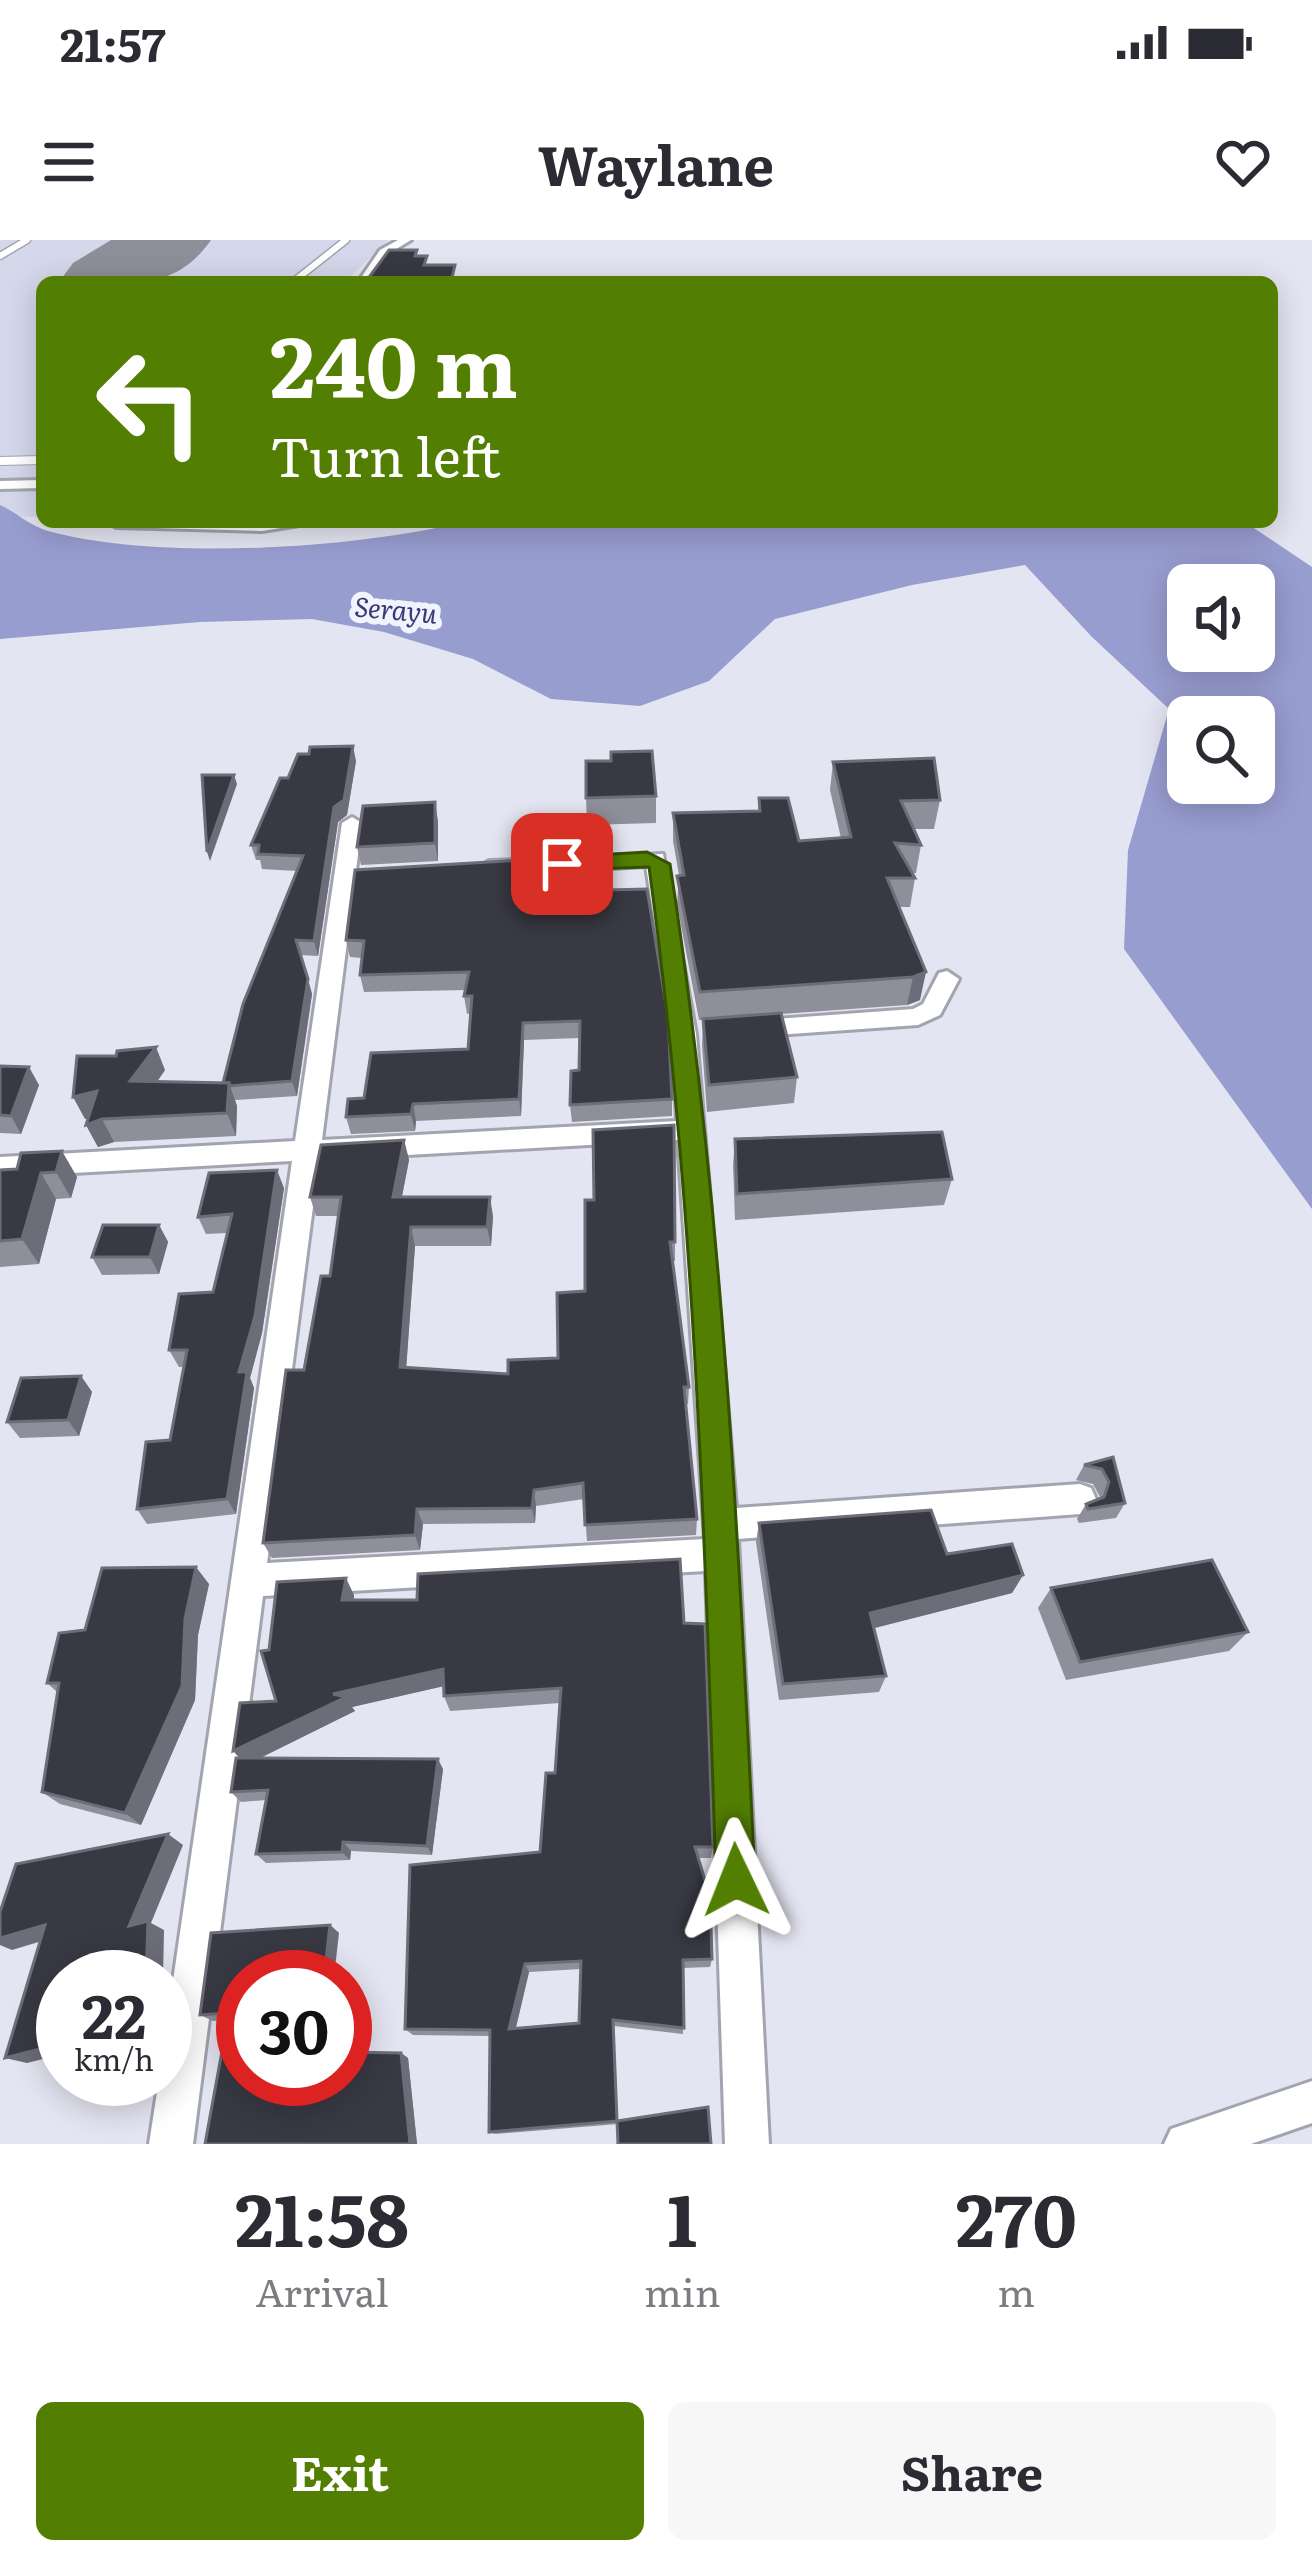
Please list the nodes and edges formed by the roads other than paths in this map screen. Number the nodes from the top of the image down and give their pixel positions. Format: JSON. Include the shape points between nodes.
{"nodes":[{"id":1,"x":27,"y":240,"type":"edge"},
{"id":2,"x":346,"y":240,"type":"edge"},
{"id":3,"x":406,"y":240,"type":"edge"},
{"id":4,"x":0,"y":256,"type":"edge"},
{"id":5,"x":301,"y":276,"type":"edge"},
{"id":6,"x":368,"y":276,"type":"edge"},
{"id":7,"x":36,"y":460,"type":"edge"},
{"id":8,"x":0,"y":461,"type":"edge"},
{"id":9,"x":36,"y":484,"type":"edge"},
{"id":10,"x":0,"y":485,"type":"edge"},
{"id":11,"x":352,"y":823,"type":"dead end"},
{"id":12,"x":463,"y":870,"type":"edge"},
{"id":13,"x":946,"y":979,"type":"dead end"},
{"id":14,"x":706,"y":1032,"type":"junction"},
{"id":15,"x":690,"y":1130,"type":"junction"},
{"id":16,"x":310,"y":1152,"type":"junction"},
{"id":17,"x":0,"y":1167,"type":"edge"},
{"id":18,"x":1080,"y":1499,"type":"dead end"},
{"id":19,"x":722,"y":1539,"type":"junction"},
{"id":20,"x":248,"y":1580,"type":"junction"},
{"id":21,"x":1312,"y":2102,"type":"edge"},
{"id":22,"x":171,"y":2144,"type":"edge"},
{"id":23,"x":747,"y":2144,"type":"edge"},
{"id":24,"x":1186,"y":2144,"type":"edge"}],
"edges":[{"from":1,"to":4,"type":"lane"},
{"from":2,"to":5,"type":"lane"},
{"from":3,"to":6,"type":"street","via":[[384,252]]},
{"from":7,"to":8,"type":"lane"},
{"from":9,"to":10,"type":"street"},
{"from":11,"to":16,"type":"street","via":[[360,876]]},
{"from":12,"to":14,"type":"street","via":[[656,859]]},
{"from":13,"to":14,"type":"street","via":[[932,1009],[918,1017]]},
{"from":14,"to":15,"type":"street"},
{"from":15,"to":16,"type":"street"},
{"from":15,"to":19,"type":"street"},
{"from":16,"to":17,"type":"street"},
{"from":16,"to":20,"type":"street"},
{"from":18,"to":19,"type":"street"},
{"from":19,"to":20,"type":"street"},
{"from":19,"to":23,"type":"street"},
{"from":20,"to":22,"type":"street"},
{"from":21,"to":24,"type":"street"}]}
